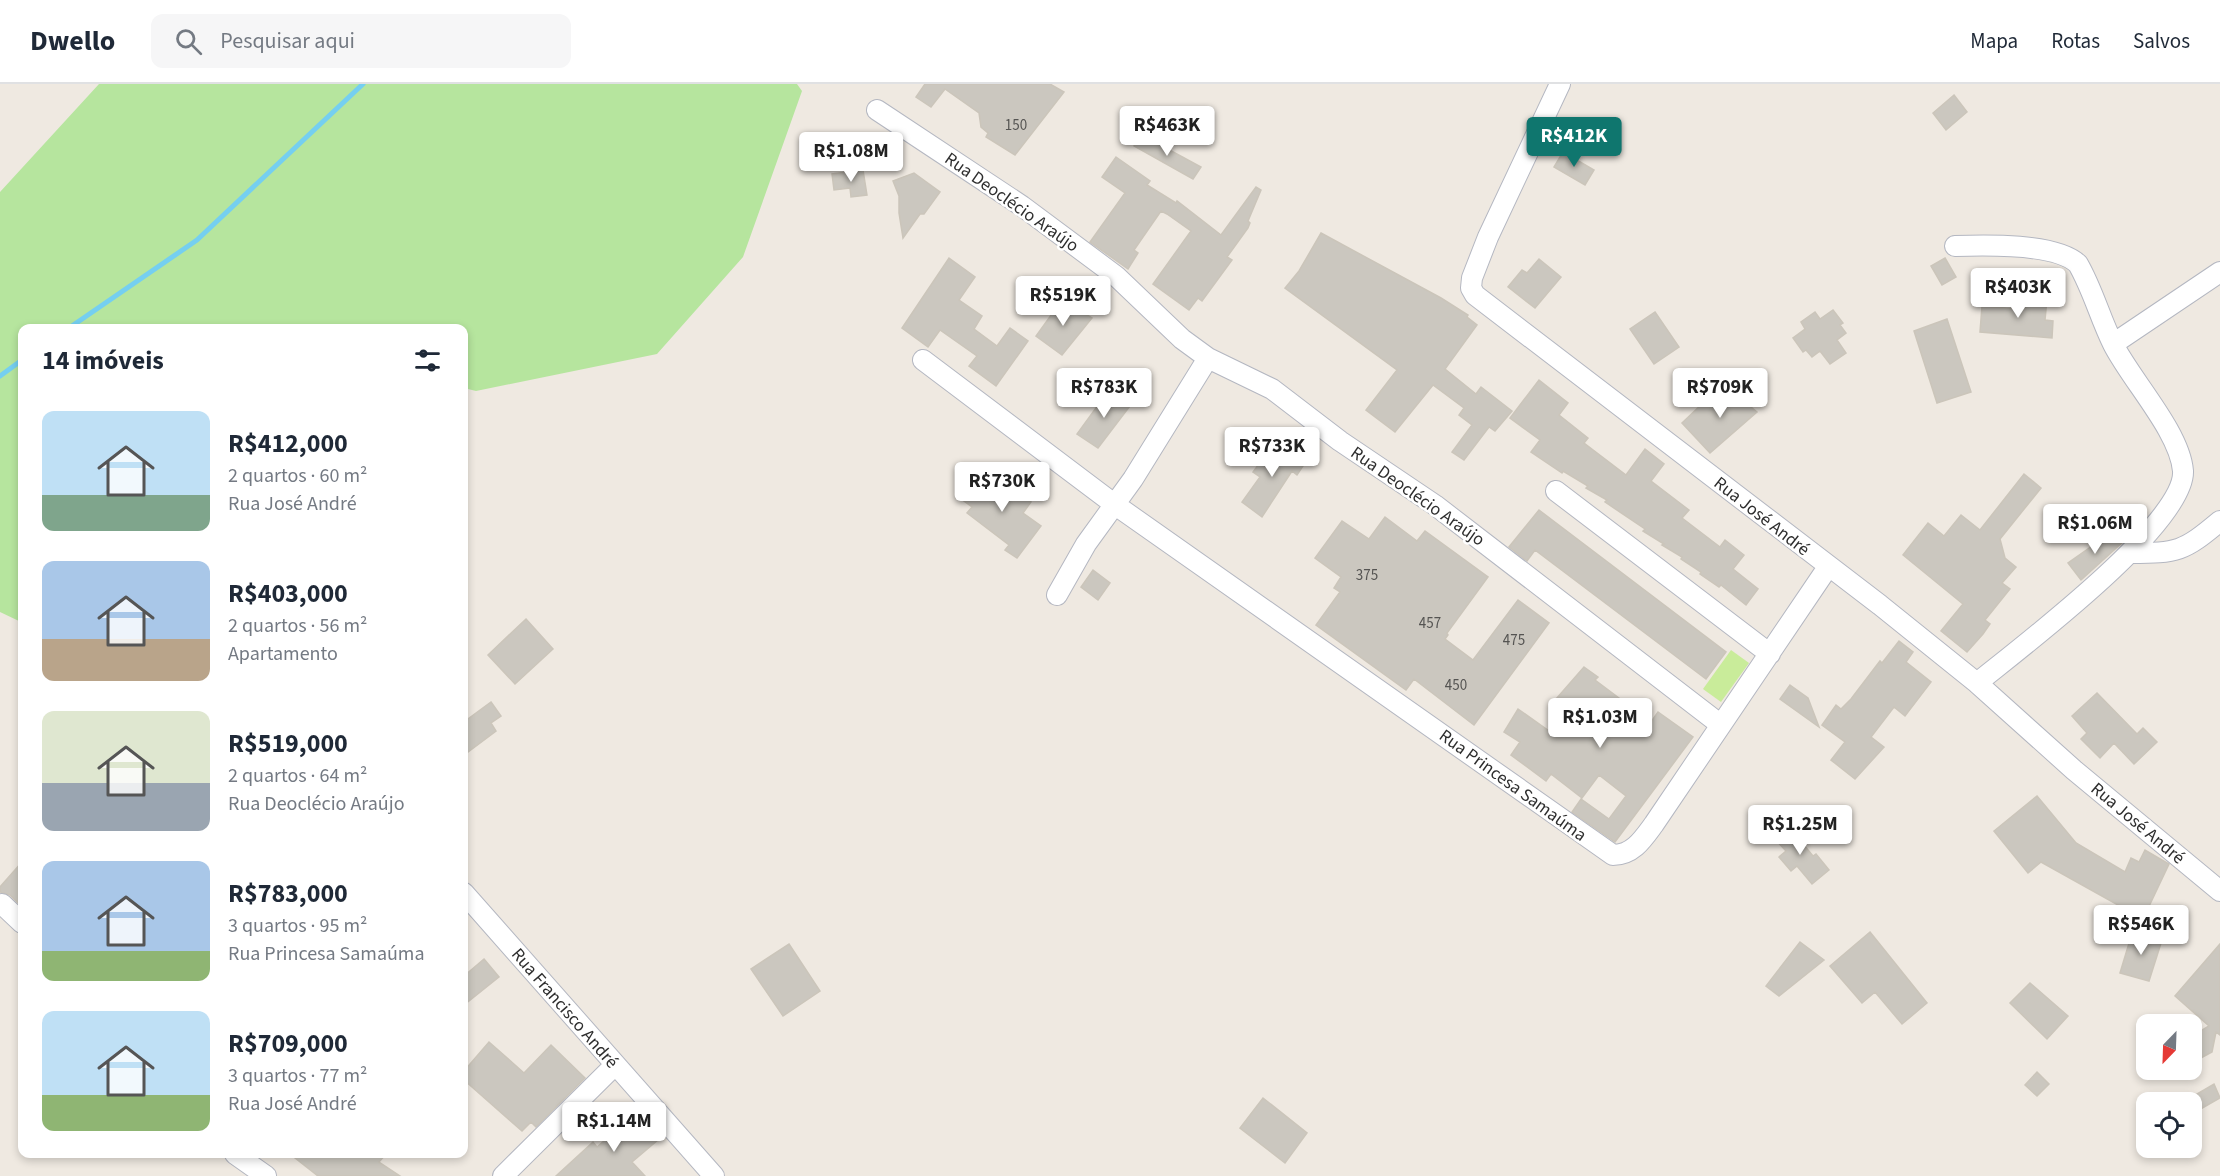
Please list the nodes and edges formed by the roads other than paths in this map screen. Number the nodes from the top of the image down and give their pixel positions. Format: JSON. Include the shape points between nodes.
{"nodes":[{"id":1,"x":1560,"y":84,"type":"edge"},
{"id":2,"x":877,"y":110,"type":"dead end"},
{"id":3,"x":1955,"y":246,"type":"dead end"},
{"id":4,"x":2220,"y":272,"type":"edge"},
{"id":5,"x":2113,"y":344,"type":"junction"},
{"id":6,"x":1208,"y":358,"type":"junction"},
{"id":7,"x":923,"y":360,"type":"dead end"},
{"id":8,"x":1556,"y":491,"type":"dead end"},
{"id":9,"x":1114,"y":504,"type":"junction"},
{"id":10,"x":2220,"y":521,"type":"edge"},
{"id":11,"x":2130,"y":553,"type":"junction"},
{"id":12,"x":1828,"y":567,"type":"junction"},
{"id":13,"x":1057,"y":596,"type":"dead end"},
{"id":14,"x":1770,"y":654,"type":"junction"},
{"id":15,"x":1977,"y":683,"type":"junction"},
{"id":16,"x":1721,"y":725,"type":"junction"},
{"id":17,"x":2220,"y":891,"type":"edge"},
{"id":18,"x":468,"y":898,"type":"edge"},
{"id":19,"x":2,"y":904,"type":"dead end"},
{"id":20,"x":18,"y":919,"type":"edge"},
{"id":21,"x":615,"y":1065,"type":"junction"},
{"id":22,"x":241,"y":1158,"type":"edge"},
{"id":23,"x":266,"y":1176,"type":"edge"},
{"id":24,"x":503,"y":1176,"type":"edge"},
{"id":25,"x":714,"y":1176,"type":"edge"}],
"edges":[{"from":1,"to":12,"type":"street","name":"Rua José André","via":[[1488,237],[1471,288],[1475,295]]},
{"from":2,"to":6,"type":"street","name":"Rua Deoclécio Araújo","via":[[1022,206],[1116,276],[1182,339]]},
{"from":3,"to":5,"type":"street","via":[[2017,246],[2069,256],[2087,279]]},
{"from":4,"to":5,"type":"street"},
{"from":5,"to":11,"type":"street","via":[[2170,435],[2183,472],[2180,490],[2163,516]]},
{"from":6,"to":9,"type":"street","via":[[1162,435]]},
{"from":6,"to":16,"type":"street","name":"Rua Deoclécio Araújo","via":[[1272,389],[1435,505]]},
{"from":7,"to":9,"type":"street","name":"Rua Princesa Samaúma"},
{"from":8,"to":14,"type":"street"},
{"from":9,"to":13,"type":"street"},
{"from":9,"to":16,"type":"street","name":"Rua Princesa Samaúma","via":[[1613,855],[1623,855],[1642,840]]},
{"from":10,"to":11,"type":"street","via":[[2171,553]]},
{"from":11,"to":15,"type":"street"},
{"from":12,"to":14,"type":"street","name":"Rua Princesa Samaúma"},
{"from":12,"to":15,"type":"street","name":"Rua José André"},
{"from":14,"to":16,"type":"street","name":"Rua Princesa Samaúma"},
{"from":15,"to":17,"type":"street","name":"Rua José André","via":[[2074,771]]},
{"from":18,"to":21,"type":"street","name":"Rua Francisco André"},
{"from":19,"to":20,"type":"street"},
{"from":21,"to":24,"type":"street"},
{"from":21,"to":25,"type":"street","name":"Rua Francisco André"},
{"from":22,"to":23,"type":"street"}]}
